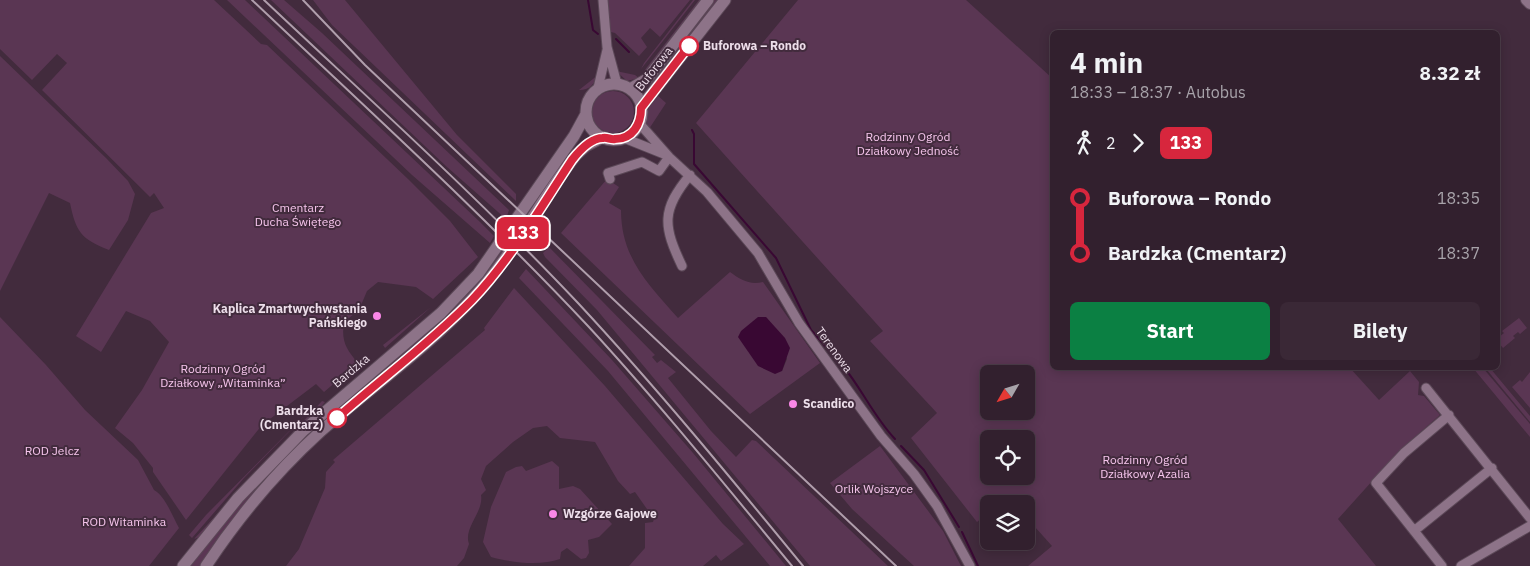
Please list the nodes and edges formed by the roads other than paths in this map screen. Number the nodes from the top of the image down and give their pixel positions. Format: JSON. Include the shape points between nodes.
{"nodes":[{"id":1,"x":603,"y":0,"type":"edge"},
{"id":2,"x":708,"y":0,"type":"edge"},
{"id":3,"x":725,"y":0,"type":"edge"},
{"id":4,"x":1526,"y":0,"type":"edge"},
{"id":5,"x":1530,"y":4,"type":"edge"},
{"id":6,"x":607,"y":47,"type":"junction"},
{"id":7,"x":617,"y":84,"type":"junction"},
{"id":8,"x":598,"y":88,"type":"junction"},
{"id":9,"x":630,"y":89,"type":"junction"},
{"id":10,"x":641,"y":108,"type":"junction"},
{"id":11,"x":586,"y":114,"type":"junction"},
{"id":12,"x":639,"y":123,"type":"junction"},
{"id":13,"x":603,"y":138,"type":"junction"},
{"id":14,"x":624,"y":138,"type":"junction"},
{"id":15,"x":669,"y":157,"type":"junction"},
{"id":16,"x":690,"y":175,"type":"junction"},
{"id":17,"x":610,"y":179,"type":"dead end"},
{"id":18,"x":682,"y":266,"type":"dead end"},
{"id":19,"x":1426,"y":388,"type":"dead end"},
{"id":20,"x":1449,"y":415,"type":"junction"},
{"id":21,"x":1492,"y":468,"type":"junction"},
{"id":22,"x":1530,"y":518,"type":"edge"},
{"id":23,"x":1530,"y":526,"type":"edge"},
{"id":24,"x":1414,"y":531,"type":"junction"},
{"id":25,"x":183,"y":566,"type":"edge"},
{"id":26,"x":206,"y":566,"type":"edge"},
{"id":27,"x":970,"y":566,"type":"edge"},
{"id":28,"x":1442,"y":566,"type":"edge"},
{"id":29,"x":1461,"y":566,"type":"edge"}],
"edges":[{"from":1,"to":6,"type":"street"},
{"from":2,"to":9,"type":"main road","name":"Buforowa","via":[[651,74]]},
{"from":3,"to":10,"type":"main road","name":"Buforowa"},
{"from":4,"to":5,"type":"street"},
{"from":6,"to":7,"type":"street"},
{"from":6,"to":8,"type":"street"},
{"from":7,"to":8,"type":"main road"},
{"from":7,"to":9,"type":"main road"},
{"from":8,"to":11,"type":"main road","via":[[588,101]]},
{"from":9,"to":10,"type":"main road","via":[[636,94]]},
{"from":10,"to":12,"type":"main road"},
{"from":11,"to":13,"type":"main road","via":[[590,126]]},
{"from":11,"to":25,"type":"main road","name":"Bardzka","via":[[516,221],[458,297],[297,437],[238,498]]},
{"from":12,"to":14,"type":"main road"},
{"from":12,"to":15,"type":"street","name":"Terenowa"},
{"from":13,"to":14,"type":"main road"},
{"from":13,"to":26,"type":"main road","via":[[576,155],[500,266],[472,299],[284,467],[244,513]]},
{"from":14,"to":15,"type":"street","name":"Terenowa"},
{"from":15,"to":16,"type":"street","name":"Terenowa"},
{"from":15,"to":17,"type":"street","via":[[659,171],[642,162],[608,173]]},
{"from":16,"to":18,"type":"street","via":[[667,213],[668,231]]},
{"from":16,"to":27,"type":"street","name":"Terenowa","via":[[758,253],[799,323],[881,436],[937,506]]},
{"from":19,"to":20,"type":"street"},
{"from":20,"to":21,"type":"street"},
{"from":20,"to":24,"type":"street","via":[[1404,453],[1376,483]]},
{"from":21,"to":22,"type":"street"},
{"from":21,"to":24,"type":"street"},
{"from":23,"to":29,"type":"street"},
{"from":24,"to":28,"type":"street"}]}
